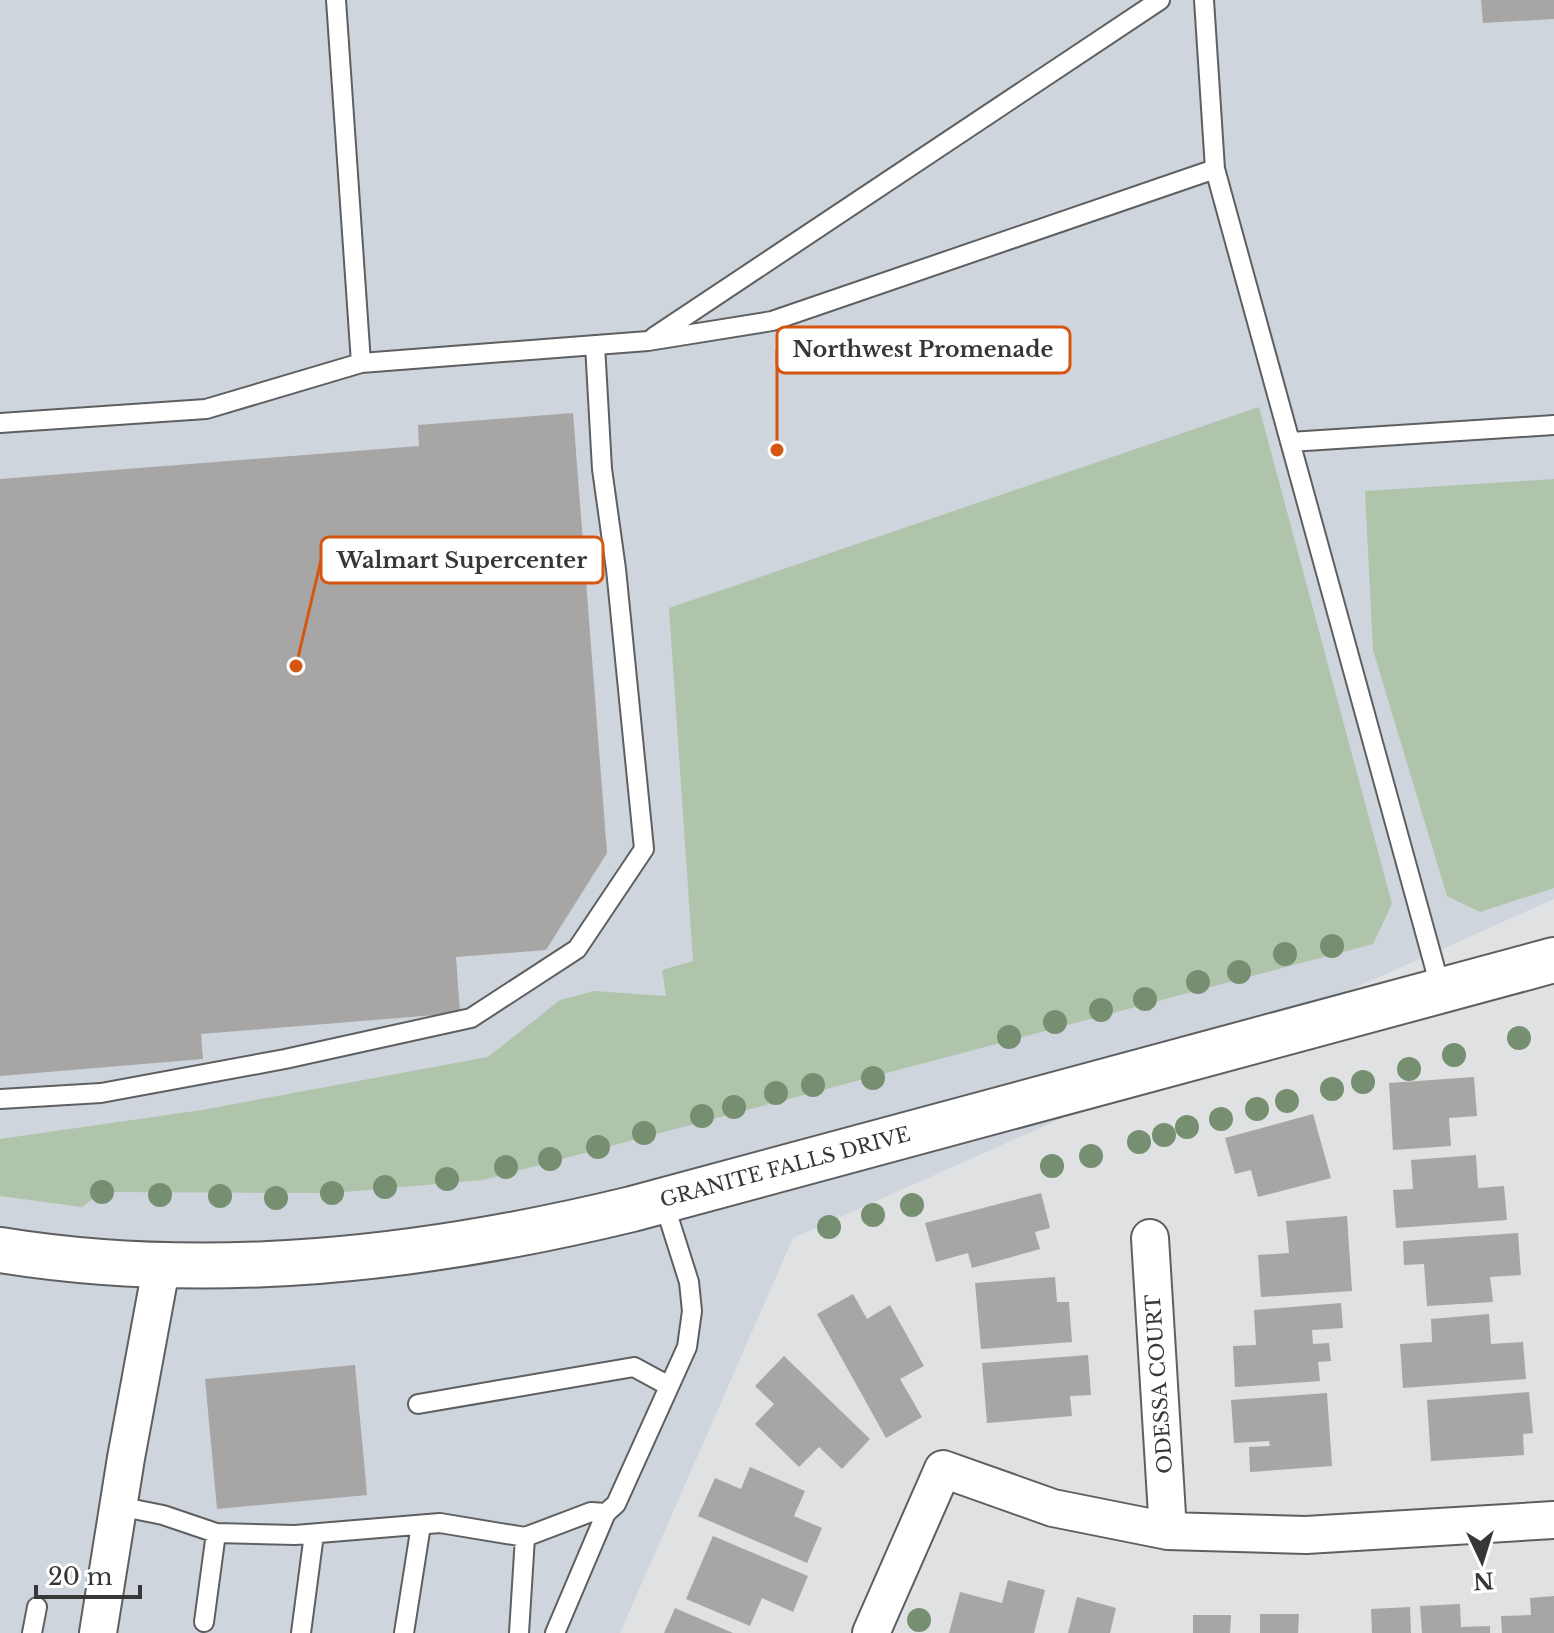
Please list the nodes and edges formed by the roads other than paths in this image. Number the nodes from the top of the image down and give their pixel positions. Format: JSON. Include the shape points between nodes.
{"nodes":[{"id":1,"x":336,"y":0,"type":"edge"},
{"id":2,"x":1160,"y":0,"type":"edge"},
{"id":3,"x":1204,"y":0,"type":"edge"},
{"id":4,"x":1215,"y":169,"type":"junction"},
{"id":5,"x":648,"y":341,"type":"junction"},
{"id":6,"x":595,"y":345,"type":"junction"},
{"id":7,"x":361,"y":363,"type":"junction"},
{"id":8,"x":0,"y":423,"type":"edge"},
{"id":9,"x":1554,"y":425,"type":"edge"},
{"id":10,"x":1290,"y":442,"type":"junction"},
{"id":11,"x":1554,"y":960,"type":"edge"},
{"id":12,"x":1441,"y":990,"type":"junction"},
{"id":13,"x":0,"y":1099,"type":"edge"},
{"id":14,"x":663,"y":1200,"type":"junction"},
{"id":15,"x":1150,"y":1238,"type":"dead end"},
{"id":16,"x":0,"y":1250,"type":"edge"},
{"id":17,"x":162,"y":1263,"type":"junction"},
{"id":18,"x":669,"y":1386,"type":"junction"},
{"id":19,"x":418,"y":1404,"type":"dead end"},
{"id":20,"x":118,"y":1506,"type":"junction"},
{"id":21,"x":606,"y":1513,"type":"junction"},
{"id":22,"x":1554,"y":1520,"type":"edge"},
{"id":23,"x":421,"y":1525,"type":"junction"},
{"id":24,"x":1168,"y":1531,"type":"junction"},
{"id":25,"x":216,"y":1533,"type":"junction"},
{"id":26,"x":314,"y":1534,"type":"junction"},
{"id":27,"x":525,"y":1537,"type":"junction"},
{"id":28,"x":37,"y":1607,"type":"dead end"},
{"id":29,"x":204,"y":1622,"type":"dead end"},
{"id":30,"x":32,"y":1633,"type":"edge"},
{"id":31,"x":98,"y":1633,"type":"edge"},
{"id":32,"x":301,"y":1633,"type":"edge"},
{"id":33,"x":404,"y":1633,"type":"edge"},
{"id":34,"x":519,"y":1633,"type":"edge"},
{"id":35,"x":555,"y":1633,"type":"edge"},
{"id":36,"x":871,"y":1633,"type":"edge"}],
"edges":[{"from":1,"to":7,"type":"lane"},
{"from":2,"to":5,"type":"lane"},
{"from":3,"to":4,"type":"lane"},
{"from":4,"to":5,"type":"lane","via":[[772,321]]},
{"from":4,"to":10,"type":"lane"},
{"from":5,"to":6,"type":"lane"},
{"from":6,"to":7,"type":"lane"},
{"from":6,"to":13,"type":"lane","via":[[602,469],[644,849],[577,949],[471,1018],[101,1093]]},
{"from":7,"to":8,"type":"lane","via":[[206,409]]},
{"from":9,"to":10,"type":"lane"},
{"from":10,"to":12,"type":"lane"},
{"from":11,"to":12,"type":"street","name":"GRANITE FALLS DRIVE"},
{"from":12,"to":14,"type":"street","name":"GRANITE FALLS DRIVE"},
{"from":14,"to":17,"type":"street","name":"GRANITE FALLS DRIVE","via":[[535,1232],[426,1251],[316,1262]]},
{"from":14,"to":18,"type":"lane","via":[[689,1282],[692,1311],[687,1347]]},
{"from":15,"to":24,"type":"street","name":"ODESSA COURT"},
{"from":16,"to":17,"type":"street","name":"GRANITE FALLS DRIVE"},
{"from":17,"to":20,"type":"street"},
{"from":18,"to":19,"type":"lane","via":[[634,1367]]},
{"from":18,"to":21,"type":"lane","via":[[616,1504]]},
{"from":20,"to":25,"type":"lane"},
{"from":20,"to":31,"type":"street"},
{"from":21,"to":27,"type":"lane","via":[[591,1512]]},
{"from":21,"to":35,"type":"lane"},
{"from":22,"to":24,"type":"street","via":[[1306,1535]]},
{"from":23,"to":26,"type":"lane"},
{"from":23,"to":27,"type":"lane","via":[[440,1523]]},
{"from":23,"to":33,"type":"lane"},
{"from":24,"to":36,"type":"street","via":[[1053,1508],[943,1469]]},
{"from":25,"to":26,"type":"lane"},
{"from":25,"to":29,"type":"lane"},
{"from":26,"to":32,"type":"lane"},
{"from":27,"to":34,"type":"lane"},
{"from":28,"to":30,"type":"lane"}]}
